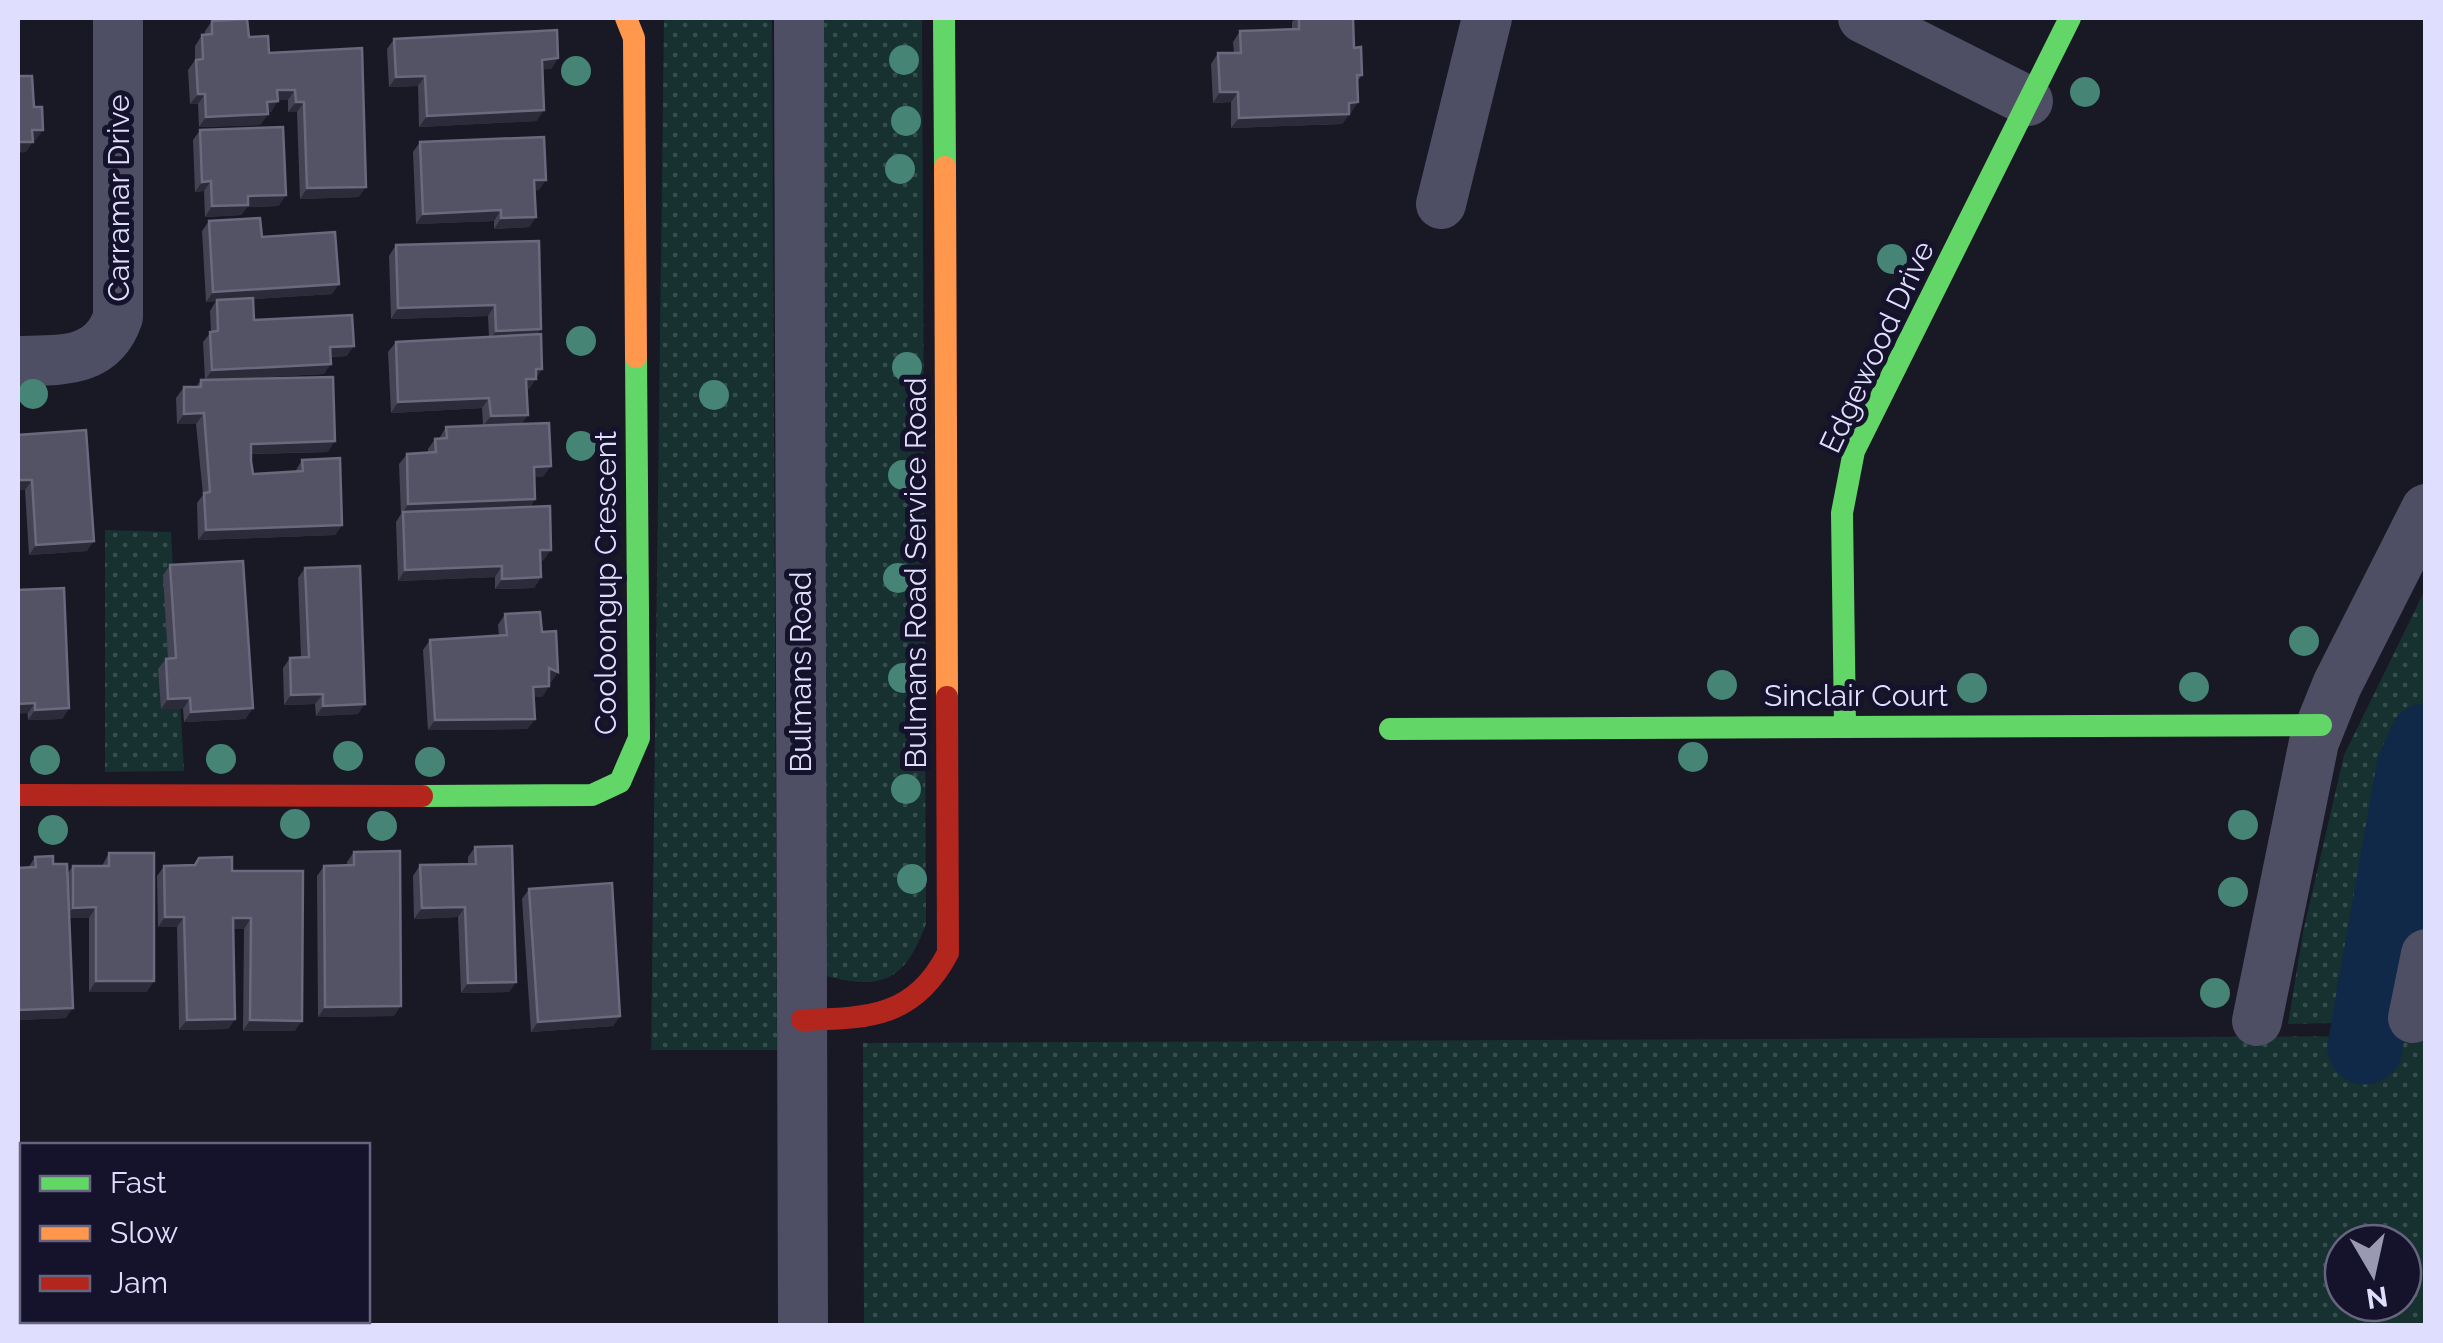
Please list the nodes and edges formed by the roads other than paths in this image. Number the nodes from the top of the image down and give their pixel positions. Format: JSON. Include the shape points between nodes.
{"nodes":[{"id":1,"x":118,"y":18,"type":"edge"},
{"id":2,"x":626,"y":18,"type":"edge"},
{"id":3,"x":799,"y":18,"type":"edge"},
{"id":4,"x":944,"y":18,"type":"edge"},
{"id":5,"x":1487,"y":18,"type":"edge"},
{"id":6,"x":1863,"y":18,"type":"edge"},
{"id":7,"x":2070,"y":18,"type":"edge"},
{"id":8,"x":2028,"y":102,"type":"junction"},
{"id":9,"x":1441,"y":204,"type":"dead end"},
{"id":10,"x":18,"y":361,"type":"edge"},
{"id":11,"x":2426,"y":508,"type":"edge"},
{"id":12,"x":2322,"y":725,"type":"junction"},
{"id":13,"x":1844,"y":726,"type":"junction"},
{"id":14,"x":1390,"y":728,"type":"dead end"},
{"id":15,"x":18,"y":795,"type":"edge"},
{"id":16,"x":2426,"y":954,"type":"edge"},
{"id":17,"x":2413,"y":1018,"type":"dead end"},
{"id":18,"x":802,"y":1020,"type":"junction"},
{"id":19,"x":2257,"y":1021,"type":"dead end"},
{"id":20,"x":803,"y":1326,"type":"edge"}],
"edges":[{"from":1,"to":10,"type":"street","name":"Carramar Drive","via":[[118,317],[96,351]]},
{"from":2,"to":15,"type":"street","name":"Cooloongup Crescent","via":[[634,38],[639,738],[620,782],[592,795],[566,796]]},
{"from":3,"to":18,"type":"street","name":"Bulmans Road"},
{"from":4,"to":18,"type":"street","name":"Bulmans Road Service Road","via":[[948,953],[922,996],[892,1011]]},
{"from":5,"to":9,"type":"street"},
{"from":6,"to":8,"type":"street"},
{"from":7,"to":8,"type":"street","name":"Edgewood Drive"},
{"from":8,"to":13,"type":"street","name":"Edgewood Drive","via":[[1854,451],[1842,513]]},
{"from":11,"to":12,"type":"street"},
{"from":12,"to":13,"type":"street","name":"Sinclair Court"},
{"from":12,"to":19,"type":"street","via":[[2298,805]]},
{"from":13,"to":14,"type":"street","name":"Sinclair Court"},
{"from":16,"to":17,"type":"street"},
{"from":18,"to":20,"type":"street","name":"Bulmans Road"}]}
